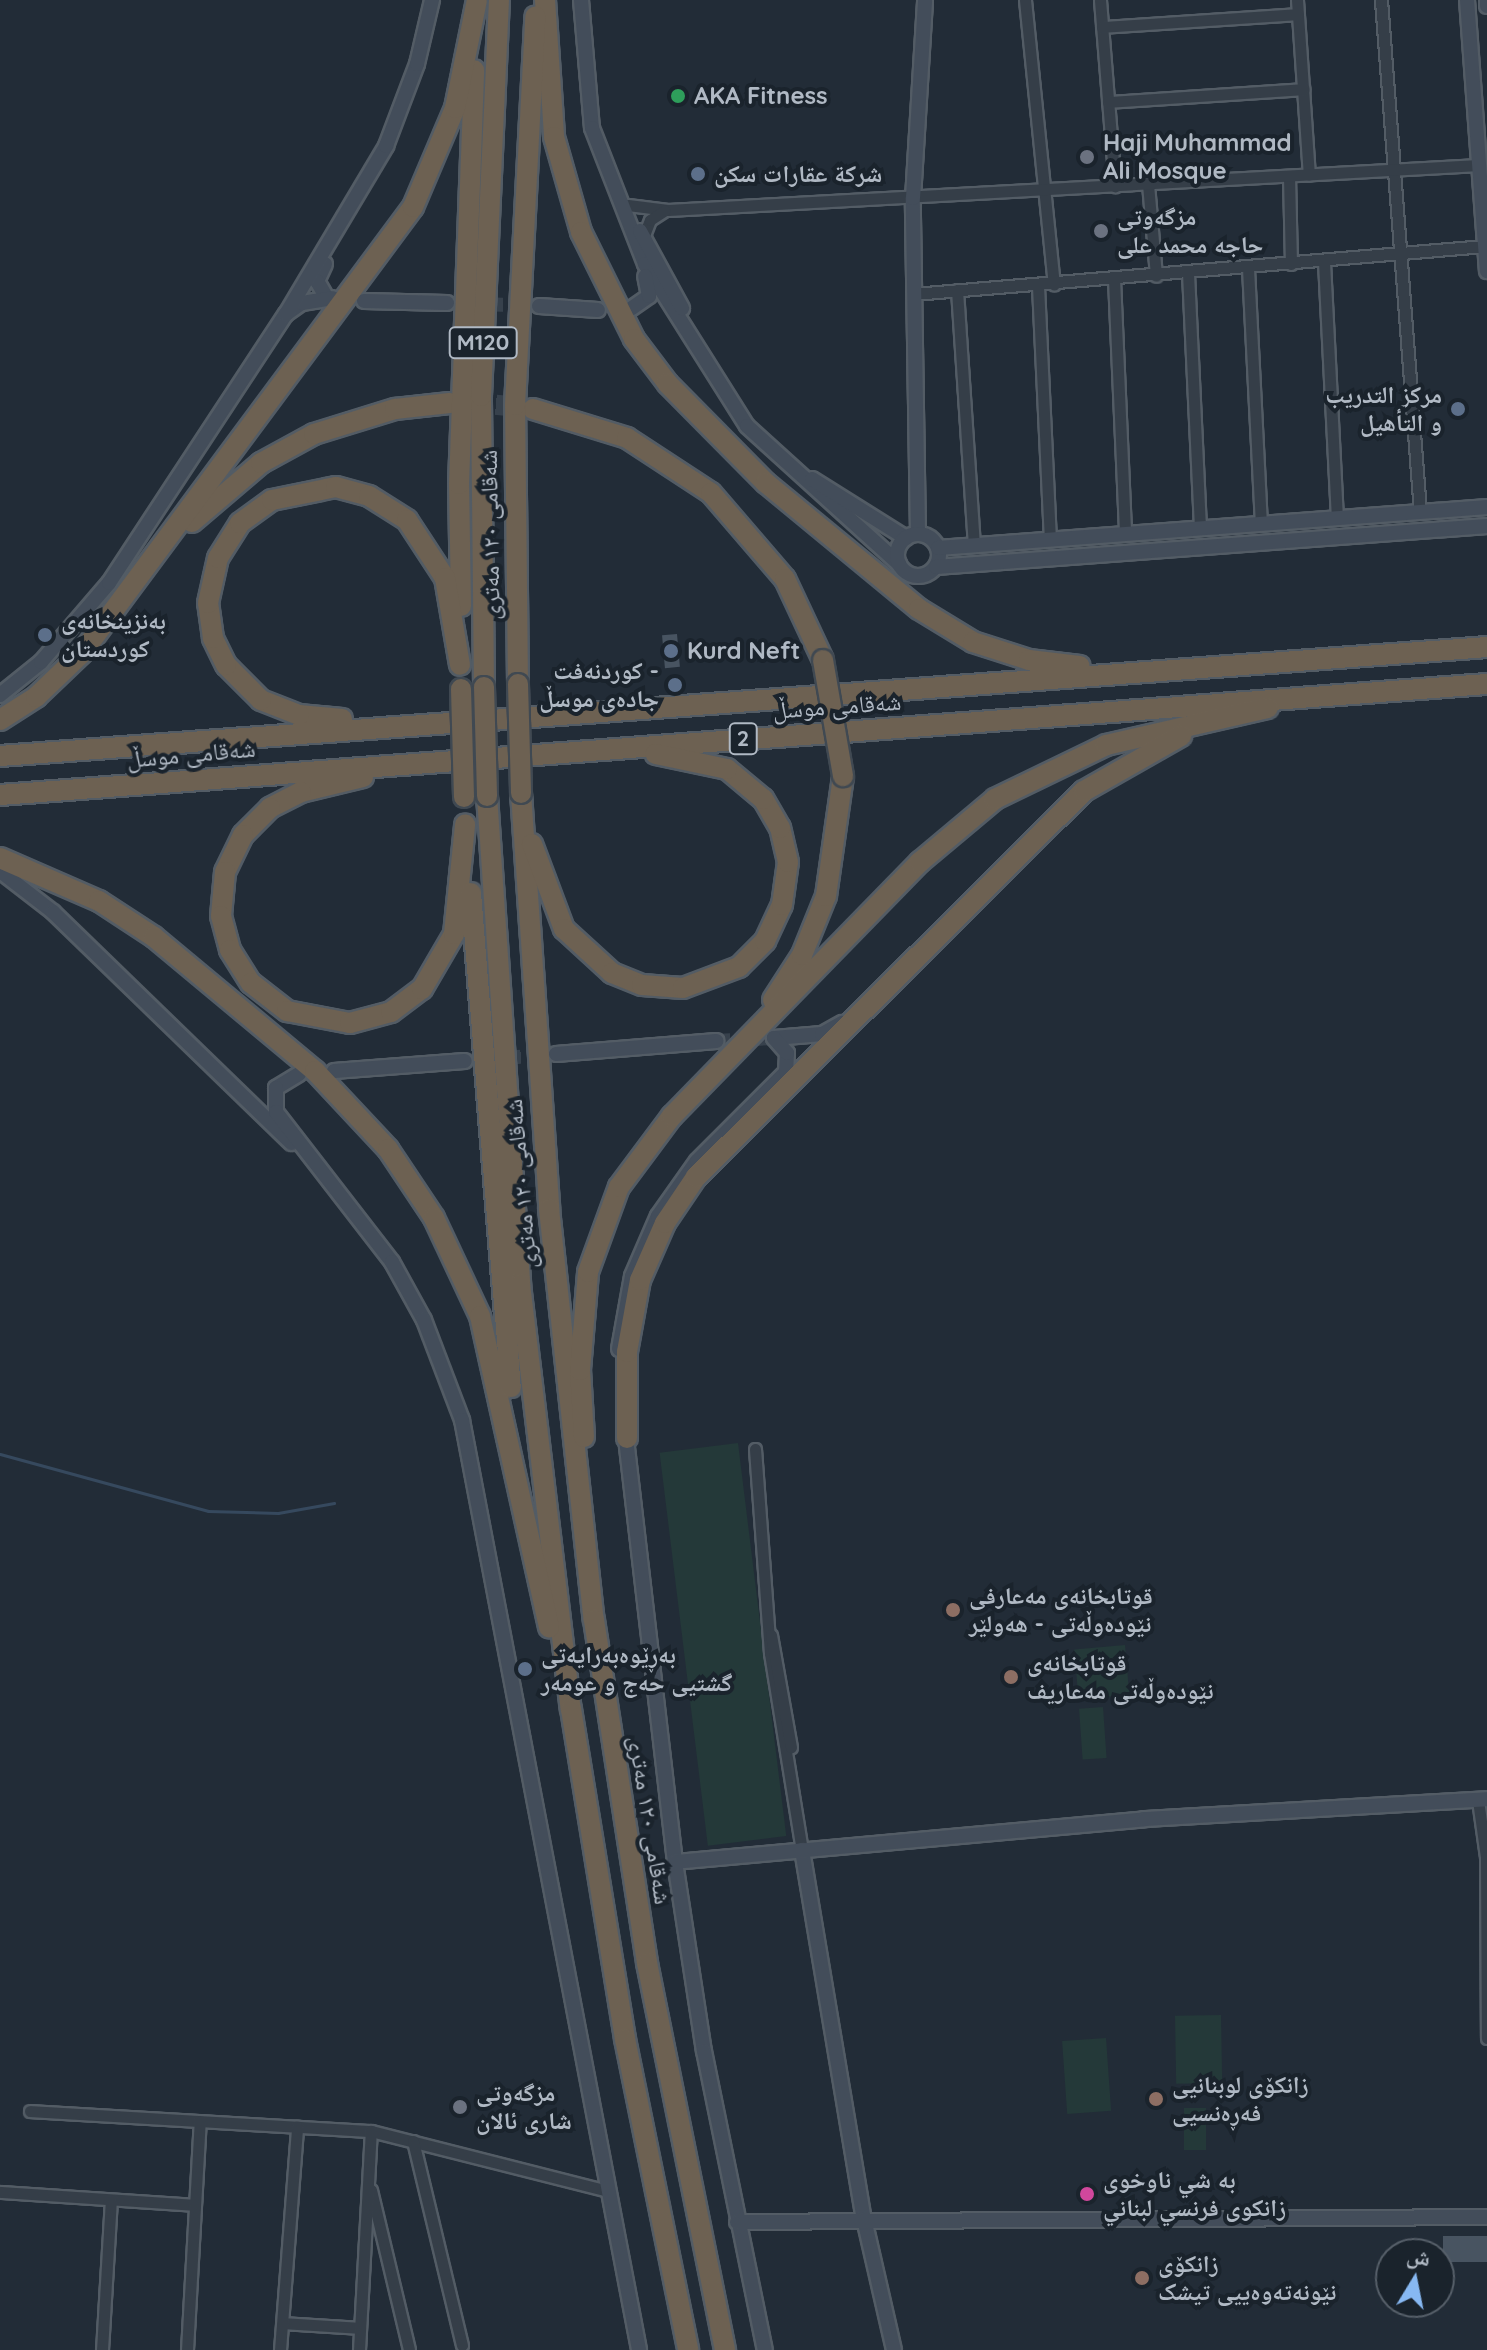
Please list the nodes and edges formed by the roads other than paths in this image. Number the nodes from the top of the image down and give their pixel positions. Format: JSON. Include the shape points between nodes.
{"nodes":[{"id":1,"x":432,"y":0,"type":"edge"},
{"id":2,"x":441,"y":0,"type":"edge"},
{"id":3,"x":499,"y":0,"type":"edge"},
{"id":4,"x":536,"y":0,"type":"edge"},
{"id":5,"x":545,"y":0,"type":"edge"},
{"id":6,"x":581,"y":0,"type":"edge"},
{"id":7,"x":590,"y":0,"type":"edge"},
{"id":8,"x":925,"y":0,"type":"edge"},
{"id":9,"x":1025,"y":0,"type":"edge"},
{"id":10,"x":1100,"y":0,"type":"edge"},
{"id":11,"x":1297,"y":0,"type":"edge"},
{"id":12,"x":1381,"y":0,"type":"edge"},
{"id":13,"x":1467,"y":0,"type":"edge"},
{"id":14,"x":1487,"y":0,"type":"edge"},
{"id":15,"x":477,"y":1,"type":"edge"},
{"id":16,"x":1487,"y":6,"type":"edge"},
{"id":17,"x":1298,"y":14,"type":"junction"},
{"id":18,"x":1102,"y":27,"type":"junction"},
{"id":19,"x":1304,"y":89,"type":"junction"},
{"id":20,"x":1480,"y":91,"type":"edge"},
{"id":21,"x":1108,"y":102,"type":"junction"},
{"id":22,"x":1479,"y":165,"type":"junction"},
{"id":23,"x":1392,"y":170,"type":"junction"},
{"id":24,"x":1309,"y":175,"type":"junction"},
{"id":25,"x":1289,"y":176,"type":"junction"},
{"id":26,"x":1148,"y":184,"type":"junction"},
{"id":27,"x":1115,"y":186,"type":"junction"},
{"id":28,"x":1045,"y":190,"type":"junction"},
{"id":29,"x":913,"y":198,"type":"junction"},
{"id":30,"x":628,"y":205,"type":"junction"},
{"id":31,"x":668,"y":210,"type":"junction"},
{"id":32,"x":643,"y":238,"type":"junction"},
{"id":33,"x":1485,"y":246,"type":"edge"},
{"id":34,"x":1399,"y":252,"type":"junction"},
{"id":35,"x":1324,"y":262,"type":"junction"},
{"id":36,"x":645,"y":264,"type":"junction"},
{"id":37,"x":1291,"y":264,"type":"junction"},
{"id":38,"x":1248,"y":268,"type":"junction"},
{"id":39,"x":1487,"y":271,"type":"edge"},
{"id":40,"x":1188,"y":273,"type":"junction"},
{"id":41,"x":1156,"y":276,"type":"junction"},
{"id":42,"x":1114,"y":279,"type":"junction"},
{"id":43,"x":1054,"y":285,"type":"junction"},
{"id":44,"x":1038,"y":286,"type":"junction"},
{"id":45,"x":957,"y":290,"type":"junction"},
{"id":46,"x":914,"y":294,"type":"junction"},
{"id":47,"x":364,"y":301,"type":"dead end"},
{"id":48,"x":447,"y":303,"type":"tunnel mouth"},
{"id":49,"x":539,"y":306,"type":"tunnel mouth"},
{"id":50,"x":632,"y":308,"type":"dead end"},
{"id":51,"x":598,"y":310,"type":"dead end"},
{"id":52,"x":286,"y":314,"type":"junction"},
{"id":53,"x":450,"y":403,"type":"tunnel mouth"},
{"id":54,"x":533,"y":409,"type":"tunnel mouth"},
{"id":55,"x":1487,"y":507,"type":"edge"},
{"id":56,"x":1420,"y":512,"type":"junction"},
{"id":57,"x":1337,"y":518,"type":"junction"},
{"id":58,"x":1261,"y":524,"type":"junction"},
{"id":59,"x":1238,"y":526,"type":"junction"},
{"id":60,"x":1487,"y":526,"type":"edge"},
{"id":61,"x":1200,"y":528,"type":"junction"},
{"id":62,"x":1125,"y":534,"type":"junction"},
{"id":63,"x":912,"y":536,"type":"junction"},
{"id":64,"x":1050,"y":540,"type":"junction"},
{"id":65,"x":1239,"y":544,"type":"junction"},
{"id":66,"x":974,"y":545,"type":"junction"},
{"id":67,"x":938,"y":548,"type":"junction"},
{"id":68,"x":899,"y":564,"type":"junction"},
{"id":69,"x":936,"y":567,"type":"junction"},
{"id":70,"x":124,"y":599,"type":"junction"},
{"id":71,"x":1487,"y":647,"type":"edge"},
{"id":72,"x":460,"y":665,"type":"junction"},
{"id":73,"x":1216,"y":665,"type":"junction"},
{"id":74,"x":1487,"y":684,"type":"edge"},
{"id":75,"x":0,"y":695,"type":"edge"},
{"id":76,"x":1292,"y":698,"type":"junction"},
{"id":77,"x":1240,"y":716,"type":"junction"},
{"id":78,"x":0,"y":720,"type":"edge"},
{"id":79,"x":438,"y":723,"type":"junction"},
{"id":80,"x":625,"y":748,"type":"junction"},
{"id":81,"x":0,"y":756,"type":"edge"},
{"id":82,"x":441,"y":760,"type":"junction"},
{"id":83,"x":521,"y":793,"type":"junction"},
{"id":84,"x":0,"y":795,"type":"edge"},
{"id":85,"x":465,"y":825,"type":"junction"},
{"id":86,"x":0,"y":858,"type":"edge"},
{"id":87,"x":0,"y":871,"type":"edge"},
{"id":88,"x":886,"y":984,"type":"junction"},
{"id":89,"x":716,"y":1041,"type":"tunnel mouth"},
{"id":90,"x":556,"y":1054,"type":"tunnel mouth"},
{"id":91,"x":465,"y":1061,"type":"tunnel mouth"},
{"id":92,"x":334,"y":1071,"type":"dead end"},
{"id":93,"x":299,"y":1074,"type":"dead end"},
{"id":94,"x":699,"y":1089,"type":"junction"},
{"id":95,"x":340,"y":1189,"type":"junction"},
{"id":96,"x":627,"y":1438,"type":"junction"},
{"id":97,"x":755,"y":1449,"type":"dead end"},
{"id":98,"x":525,"y":1511,"type":"junction"},
{"id":99,"x":594,"y":1620,"type":"junction"},
{"id":100,"x":571,"y":1709,"type":"junction"},
{"id":101,"x":1482,"y":1799,"type":"edge"},
{"id":102,"x":804,"y":1846,"type":"junction"},
{"id":103,"x":675,"y":1862,"type":"junction"},
{"id":104,"x":1487,"y":2038,"type":"edge"},
{"id":105,"x":30,"y":2111,"type":"dead end"},
{"id":106,"x":200,"y":2121,"type":"junction"},
{"id":107,"x":297,"y":2127,"type":"junction"},
{"id":108,"x":371,"y":2131,"type":"junction"},
{"id":109,"x":413,"y":2141,"type":"junction"},
{"id":110,"x":368,"y":2178,"type":"junction"},
{"id":111,"x":605,"y":2190,"type":"junction"},
{"id":112,"x":0,"y":2192,"type":"edge"},
{"id":113,"x":111,"y":2200,"type":"junction"},
{"id":114,"x":195,"y":2205,"type":"junction"},
{"id":115,"x":1487,"y":2209,"type":"edge"},
{"id":116,"x":1487,"y":2217,"type":"edge"},
{"id":117,"x":864,"y":2219,"type":"junction"},
{"id":118,"x":1113,"y":2219,"type":"junction"},
{"id":119,"x":737,"y":2222,"type":"junction"},
{"id":120,"x":283,"y":2323,"type":"junction"},
{"id":121,"x":360,"y":2328,"type":"junction"},
{"id":122,"x":462,"y":2345,"type":"dead end"},
{"id":123,"x":102,"y":2350,"type":"edge"},
{"id":124,"x":187,"y":2350,"type":"edge"},
{"id":125,"x":280,"y":2350,"type":"edge"},
{"id":126,"x":359,"y":2350,"type":"edge"},
{"id":127,"x":409,"y":2350,"type":"edge"},
{"id":128,"x":639,"y":2350,"type":"edge"},
{"id":129,"x":688,"y":2350,"type":"edge"},
{"id":130,"x":725,"y":2350,"type":"edge"},
{"id":131,"x":765,"y":2350,"type":"edge"},
{"id":132,"x":894,"y":2350,"type":"edge"}],
"edges":[{"from":1,"to":52,"type":"street","via":[[414,75],[386,146]]},
{"from":2,"to":52,"type":"street","via":[[399,138],[318,275],[330,298]]},
{"from":3,"to":100,"type":"highway","name":"شەقامی ١٢٠ مەتری","number":"M120","bridge":true,"via":[[481,396],[487,796],[520,1284]]},
{"from":4,"to":83,"type":"highway","name":"شەقامی ١٢٠ مەتری","number":"M120","bridge":true,"via":[[516,376]]},
{"from":5,"to":73,"type":"highway","via":[[554,137],[581,232],[634,339],[697,418],[841,549],[973,642],[1069,665]]},
{"from":6,"to":36,"type":"street","via":[[592,128]]},
{"from":7,"to":30,"type":"street","via":[[593,95]]},
{"from":8,"to":29,"type":"street"},
{"from":9,"to":28,"type":"street"},
{"from":10,"to":18,"type":"street"},
{"from":11,"to":17,"type":"street"},
{"from":12,"to":23,"type":"street"},
{"from":13,"to":20,"type":"street"},
{"from":14,"to":16,"type":"street"},
{"from":15,"to":70,"type":"highway","via":[[455,108],[413,207]]},
{"from":15,"to":72,"type":"highway","via":[[459,484]]},
{"from":17,"to":18,"type":"street"},
{"from":17,"to":19,"type":"street"},
{"from":18,"to":21,"type":"street"},
{"from":19,"to":21,"type":"street"},
{"from":19,"to":24,"type":"street"},
{"from":20,"to":22,"type":"street"},
{"from":21,"to":27,"type":"street"},
{"from":22,"to":23,"type":"street"},
{"from":22,"to":33,"type":"street"},
{"from":23,"to":24,"type":"street"},
{"from":23,"to":34,"type":"street"},
{"from":24,"to":25,"type":"street"},
{"from":25,"to":26,"type":"street"},
{"from":25,"to":37,"type":"street"},
{"from":26,"to":27,"type":"street"},
{"from":26,"to":41,"type":"street"},
{"from":27,"to":28,"type":"street"},
{"from":28,"to":29,"type":"street"},
{"from":28,"to":43,"type":"street"},
{"from":29,"to":31,"type":"street"},
{"from":29,"to":46,"type":"street"},
{"from":30,"to":31,"type":"street"},
{"from":30,"to":32,"type":"street"},
{"from":31,"to":32,"type":"street","via":[[650,220]]},
{"from":32,"to":63,"type":"street","via":[[722,377],[779,450],[855,511]]},
{"from":33,"to":34,"type":"street"},
{"from":33,"to":39,"type":"street"},
{"from":34,"to":35,"type":"street"},
{"from":34,"to":56,"type":"street"},
{"from":35,"to":37,"type":"street"},
{"from":35,"to":57,"type":"street"},
{"from":36,"to":50,"type":"street","via":[[650,294]]},
{"from":36,"to":68,"type":"street","via":[[747,426]]},
{"from":37,"to":38,"type":"street"},
{"from":38,"to":40,"type":"street"},
{"from":38,"to":58,"type":"street"},
{"from":40,"to":41,"type":"street"},
{"from":40,"to":61,"type":"street"},
{"from":41,"to":42,"type":"street"},
{"from":42,"to":43,"type":"street"},
{"from":42,"to":62,"type":"street"},
{"from":43,"to":44,"type":"street"},
{"from":44,"to":45,"type":"street"},
{"from":44,"to":64,"type":"street"},
{"from":45,"to":46,"type":"street"},
{"from":45,"to":66,"type":"street"},
{"from":46,"to":63,"type":"street"},
{"from":47,"to":48,"type":"street"},
{"from":49,"to":51,"type":"street"},
{"from":52,"to":75,"type":"street","via":[[109,583],[41,662]]},
{"from":53,"to":70,"type":"highway","via":[[344,423],[261,463],[207,507]]},
{"from":54,"to":94,"type":"highway","bridge":true,"via":[[627,438],[711,493],[785,579],[823,660],[843,776],[833,871],[802,955]]},
{"from":55,"to":56,"type":"street"},
{"from":56,"to":57,"type":"street"},
{"from":57,"to":58,"type":"street"},
{"from":58,"to":59,"type":"street"},
{"from":59,"to":61,"type":"street"},
{"from":59,"to":65,"type":"street"},
{"from":60,"to":65,"type":"street"},
{"from":61,"to":62,"type":"street"},
{"from":62,"to":64,"type":"street"},
{"from":63,"to":67,"type":"street"},
{"from":63,"to":68,"type":"street","via":[[897,553]]},
{"from":64,"to":66,"type":"street"},
{"from":65,"to":69,"type":"street"},
{"from":66,"to":67,"type":"street"},
{"from":67,"to":69,"type":"street"},
{"from":68,"to":69,"type":"street","via":[[917,576]]},
{"from":70,"to":78,"type":"highway","via":[[62,674]]},
{"from":71,"to":73,"type":"highway","name":"شەقامی موسڵ","number":"2"},
{"from":72,"to":79,"type":"highway","via":[[455,610],[438,559],[416,528],[369,496],[336,487],[284,495],[240,523],[218,558],[208,603],[213,638],[226,665],[261,700],[313,718]]},
{"from":72,"to":85,"type":"highway","bridge":true},
{"from":73,"to":79,"type":"highway","name":"شەقامی موسڵ","number":"2"},
{"from":74,"to":76,"type":"highway","name":"شەقامی موسڵ","number":"2"},
{"from":76,"to":77,"type":"highway"},
{"from":76,"to":80,"type":"highway","name":"شەقامی موسڵ","number":"2"},
{"from":77,"to":88,"type":"highway","via":[[1146,751],[1084,791]]},
{"from":77,"to":94,"type":"highway","via":[[1106,745],[995,799],[920,862]]},
{"from":79,"to":81,"type":"highway","name":"شەقامی موسڵ","number":"2"},
{"from":80,"to":82,"type":"highway","name":"شەقامی موسڵ","number":"2"},
{"from":80,"to":83,"type":"highway","via":[[727,769],[763,799],[780,828],[788,862],[779,913],[753,955],[716,980],[683,988],[642,985],[584,954],[564,929],[547,893]]},
{"from":82,"to":84,"type":"highway","name":"شەقامی موسڵ","number":"2"},
{"from":82,"to":85,"type":"highway","via":[[301,792],[254,822],[232,853],[221,896],[224,934],[239,967],[266,998],[307,1019],[350,1023],[409,1001],[434,975],[454,934]]},
{"from":83,"to":99,"type":"highway","name":"شەقامی ١٢٠ مەتری","via":[[547,1193]]},
{"from":85,"to":98,"type":"highway","via":[[499,1270]]},
{"from":86,"to":98,"type":"highway","via":[[99,901],[154,937],[315,1071],[380,1138],[427,1206],[470,1289],[501,1388]]},
{"from":87,"to":95,"type":"street","via":[[53,912]]},
{"from":88,"to":96,"type":"highway","via":[[716,1155],[665,1223],[631,1320]]},
{"from":88,"to":96,"type":"street","via":[[832,1030],[774,1038],[787,1053],[786,1072],[684,1178],[635,1266],[619,1342]]},
{"from":89,"to":90,"type":"street"},
{"from":91,"to":92,"type":"street"},
{"from":93,"to":95,"type":"street","via":[[276,1088],[276,1112]]},
{"from":94,"to":99,"type":"highway","via":[[619,1187],[588,1272],[580,1370]]},
{"from":95,"to":111,"type":"street","via":[[412,1298],[462,1420]]},
{"from":96,"to":103,"type":"street"},
{"from":97,"to":102,"type":"street","via":[[771,1634]]},
{"from":98,"to":100,"type":"highway"},
{"from":99,"to":130,"type":"highway","name":"شەقامی ١٢٠ مەتری","via":[[652,1991]]},
{"from":100,"to":129,"type":"highway","name":"شەقامی ١٢٠ مەتری","via":[[625,2039]]},
{"from":101,"to":102,"type":"street"},
{"from":101,"to":104,"type":"street"},
{"from":102,"to":103,"type":"street"},
{"from":102,"to":117,"type":"street"},
{"from":103,"to":119,"type":"street"},
{"from":105,"to":106,"type":"street"},
{"from":106,"to":107,"type":"street"},
{"from":106,"to":114,"type":"street"},
{"from":107,"to":108,"type":"street"},
{"from":107,"to":120,"type":"street"},
{"from":108,"to":109,"type":"street"},
{"from":108,"to":110,"type":"street"},
{"from":109,"to":111,"type":"street"},
{"from":109,"to":122,"type":"street"},
{"from":110,"to":121,"type":"street"},
{"from":110,"to":127,"type":"street"},
{"from":111,"to":128,"type":"street"},
{"from":112,"to":113,"type":"street"},
{"from":113,"to":114,"type":"street"},
{"from":113,"to":123,"type":"street"},
{"from":114,"to":124,"type":"street"},
{"from":115,"to":118,"type":"street"},
{"from":116,"to":118,"type":"street"},
{"from":117,"to":118,"type":"street"},
{"from":117,"to":119,"type":"street"},
{"from":117,"to":132,"type":"street"},
{"from":119,"to":131,"type":"street"},
{"from":120,"to":121,"type":"street"},
{"from":120,"to":125,"type":"street"},
{"from":121,"to":126,"type":"street"}]}
